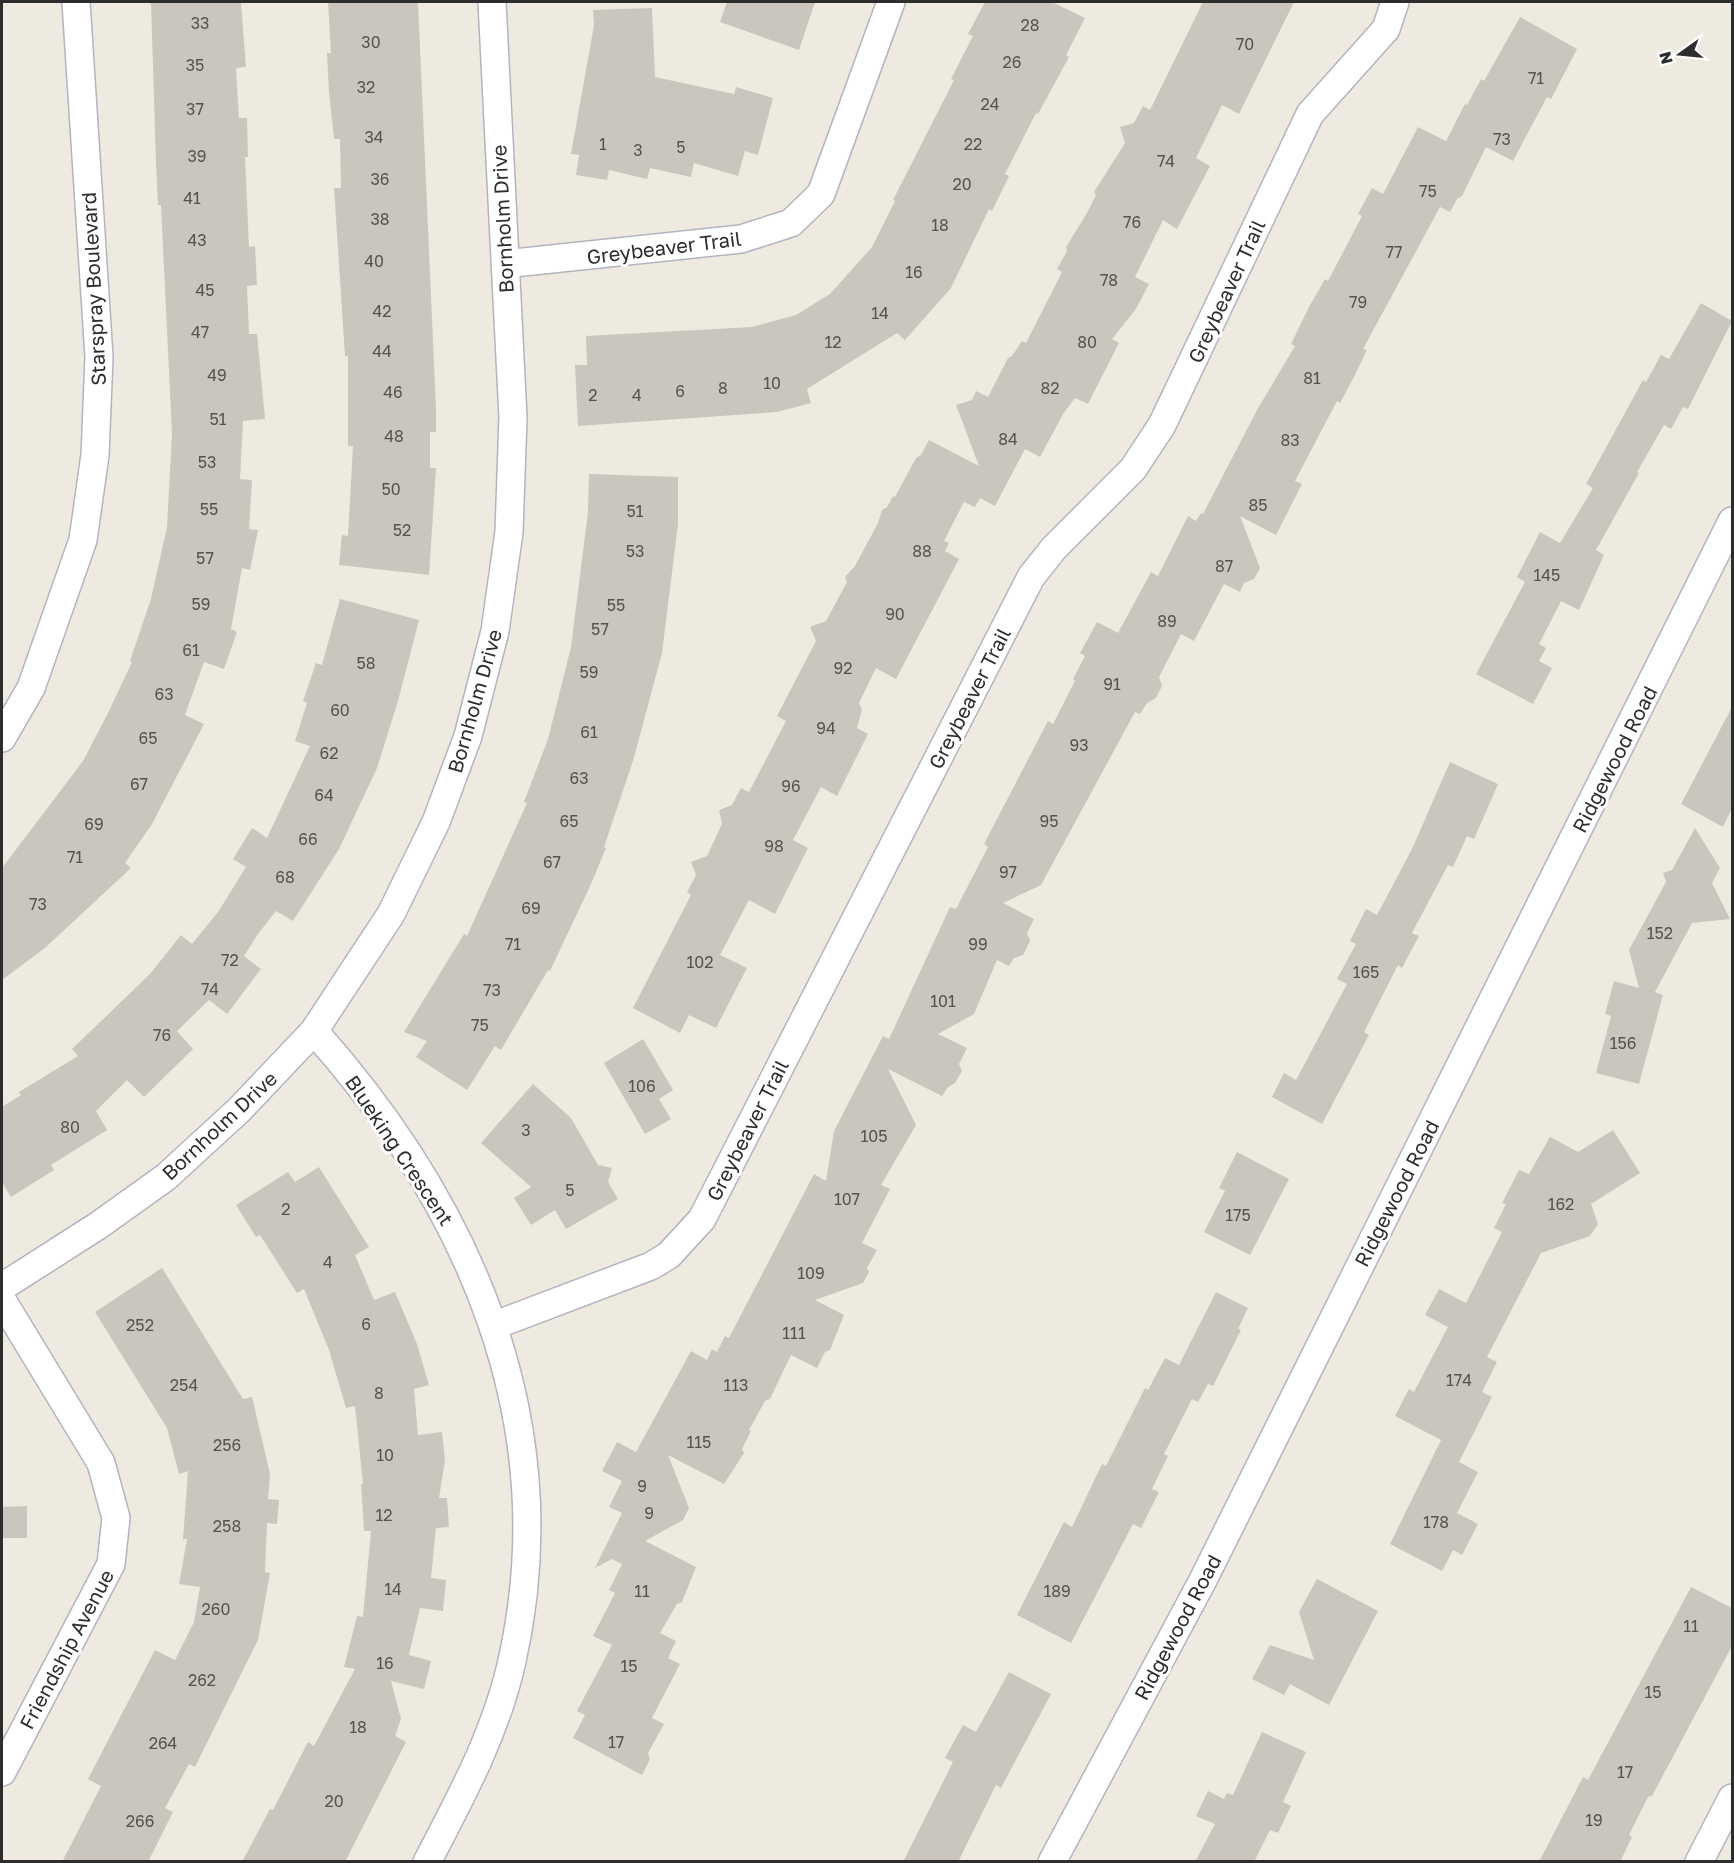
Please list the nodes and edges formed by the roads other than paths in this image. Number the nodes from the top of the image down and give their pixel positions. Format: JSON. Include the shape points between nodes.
{"nodes":[{"id":1,"x":76,"y":2,"type":"edge"},
{"id":2,"x":492,"y":2,"type":"edge"},
{"id":3,"x":891,"y":2,"type":"edge"},
{"id":4,"x":1395,"y":2,"type":"edge"},
{"id":5,"x":505,"y":264,"type":"junction"},
{"id":6,"x":1732,"y":521,"type":"edge"},
{"id":7,"x":2,"y":738,"type":"edge"},
{"id":8,"x":314,"y":1031,"type":"junction"},
{"id":9,"x":2,"y":1287,"type":"edge"},
{"id":10,"x":2,"y":1300,"type":"edge"},
{"id":11,"x":493,"y":1326,"type":"junction"},
{"id":12,"x":2,"y":1773,"type":"edge"},
{"id":13,"x":1732,"y":1798,"type":"edge"},
{"id":14,"x":427,"y":1862,"type":"edge"},
{"id":15,"x":1052,"y":1862,"type":"edge"},
{"id":16,"x":1699,"y":1862,"type":"edge"}],
"edges":[{"from":1,"to":7,"type":"street","name":"Starspray Boulevard","via":[[99,357],[95,455],[80,551],[31,688]]},
{"from":2,"to":5,"type":"street","name":"Bornholm Drive"},
{"from":3,"to":5,"type":"street","name":"Greybeaver Trail","via":[[821,194],[791,222],[741,239]]},
{"from":4,"to":11,"type":"street","name":"Greybeaver Trail","via":[[1386,28],[1310,114],[1162,424],[1133,469],[1054,548],[1031,577],[702,1219],[669,1255],[651,1266]]},
{"from":5,"to":8,"type":"street","name":"Bornholm Drive","via":[[512,463],[509,532],[492,641],[468,736],[436,822],[391,914]]},
{"from":6,"to":15,"type":"street","name":"Ridgewood Road","via":[[1203,1580]]},
{"from":8,"to":9,"type":"street","name":"Bornholm Drive","via":[[239,1110],[166,1177]]},
{"from":8,"to":11,"type":"street","name":"Blueking Crescent","via":[[343,1063],[427,1182],[456,1235]]},
{"from":10,"to":12,"type":"street","name":"Friendship Avenue","via":[[101,1463],[116,1518],[111,1564]]},
{"from":11,"to":14,"type":"street","name":"Blueking Crescent","via":[[511,1386],[520,1437],[525,1484],[525,1585],[512,1662],[480,1759]]},
{"from":13,"to":16,"type":"street"}]}
